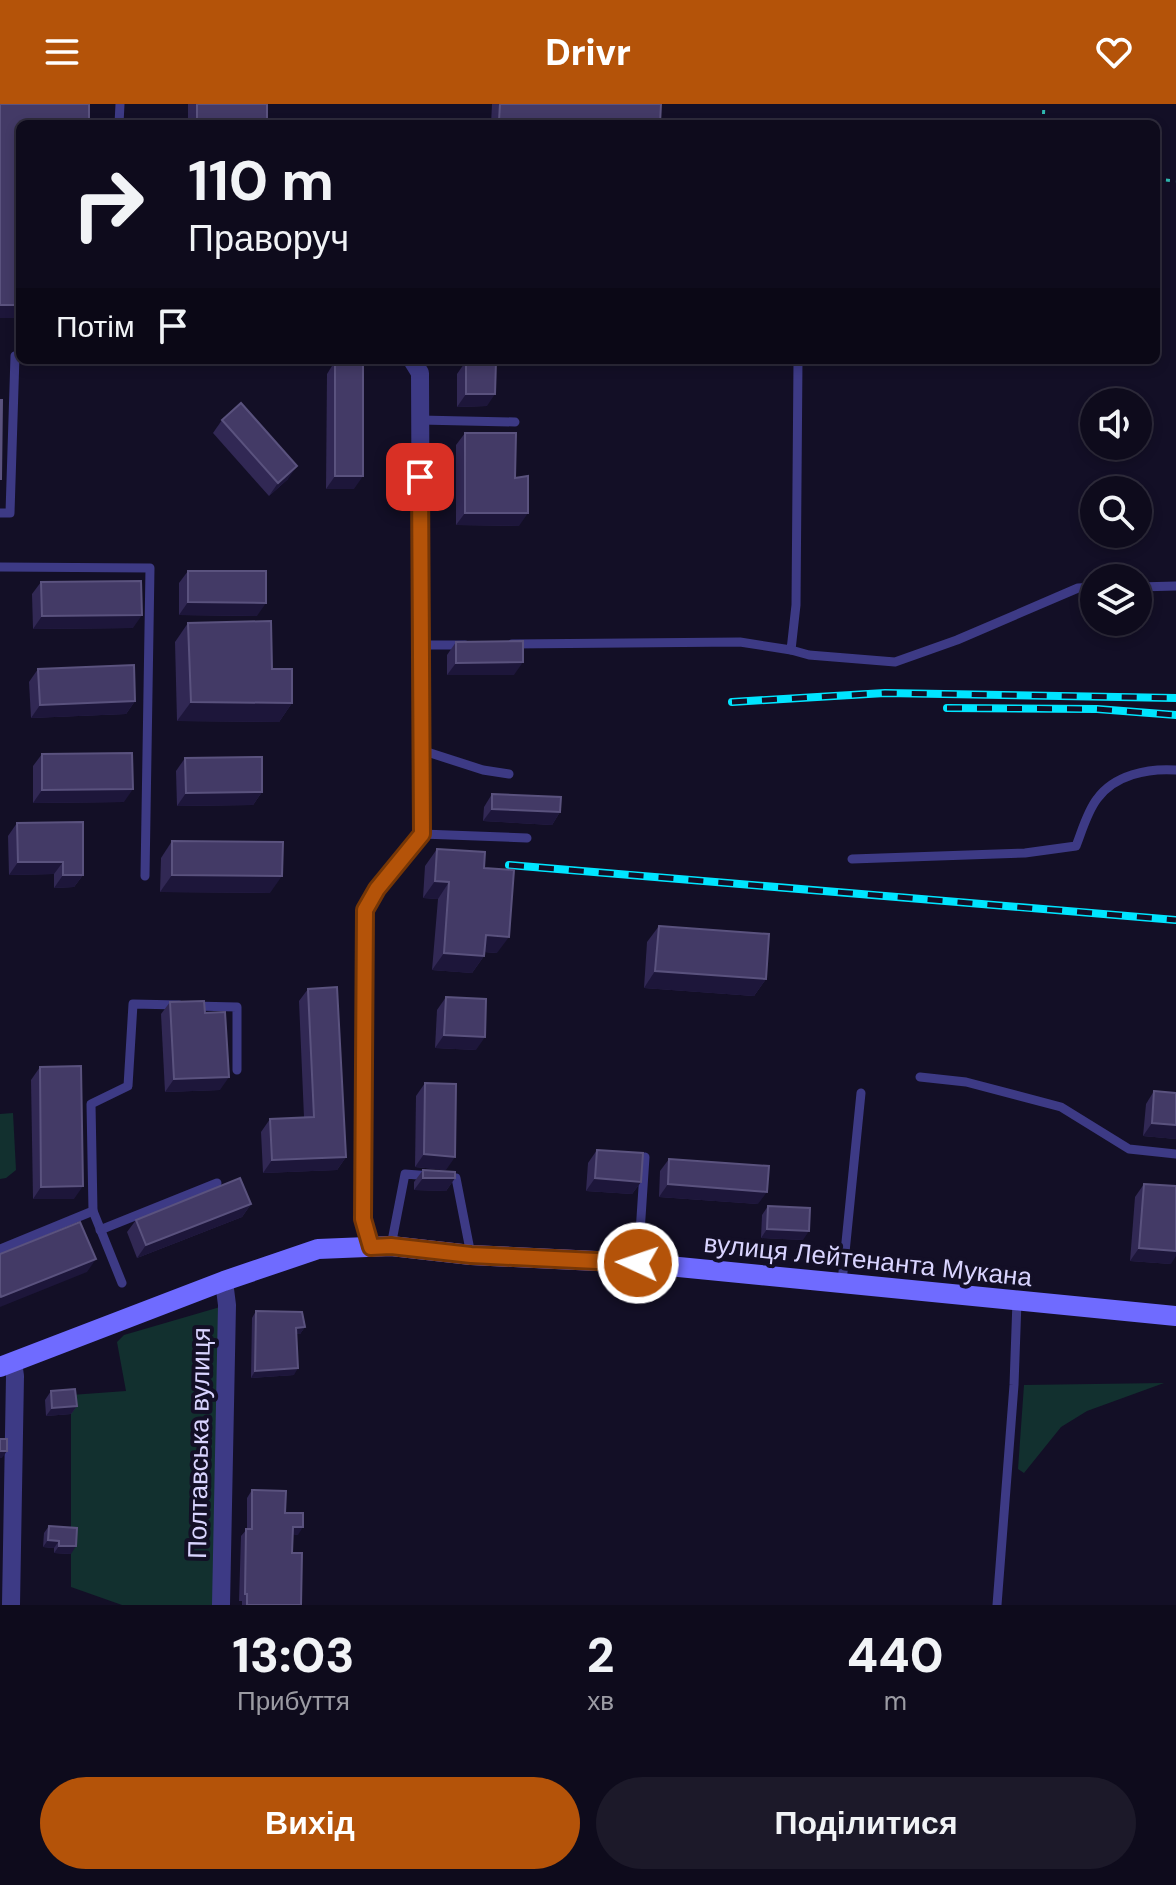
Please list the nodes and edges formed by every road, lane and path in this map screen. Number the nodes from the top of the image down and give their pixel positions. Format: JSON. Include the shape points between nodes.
{"nodes":[{"id":1,"x":16,"y":356,"type":"edge"},
{"id":2,"x":414,"y":364,"type":"edge"},
{"id":3,"x":798,"y":364,"type":"edge"},
{"id":4,"x":420,"y":420,"type":"junction"},
{"id":5,"x":515,"y":422,"type":"dead end"},
{"id":6,"x":0,"y":513,"type":"edge"},
{"id":7,"x":0,"y":567,"type":"edge"},
{"id":8,"x":1176,"y":586,"type":"edge"},
{"id":9,"x":1152,"y":587,"type":"edge"},
{"id":10,"x":1080,"y":588,"type":"edge"},
{"id":11,"x":505,"y":644,"type":"edge"},
{"id":12,"x":421,"y":645,"type":"junction"},
{"id":13,"x":474,"y":645,"type":"edge"},
{"id":14,"x":791,"y":650,"type":"junction"},
{"id":15,"x":421,"y":750,"type":"junction"},
{"id":16,"x":1176,"y":770,"type":"edge"},
{"id":17,"x":509,"y":774,"type":"dead end"},
{"id":18,"x":422,"y":834,"type":"junction"},
{"id":19,"x":527,"y":838,"type":"dead end"},
{"id":20,"x":852,"y":859,"type":"dead end"},
{"id":21,"x":145,"y":876,"type":"dead end"},
{"id":22,"x":237,"y":1070,"type":"dead end"},
{"id":23,"x":920,"y":1077,"type":"dead end"},
{"id":24,"x":861,"y":1093,"type":"dead end"},
{"id":25,"x":1176,"y":1154,"type":"edge"},
{"id":26,"x":645,"y":1157,"type":"edge"},
{"id":27,"x":217,"y":1183,"type":"edge"},
{"id":28,"x":93,"y":1211,"type":"junction"},
{"id":29,"x":100,"y":1230,"type":"junction"},
{"id":30,"x":381,"y":1246,"type":"junction"},
{"id":31,"x":0,"y":1249,"type":"edge"},
{"id":32,"x":471,"y":1255,"type":"junction"},
{"id":33,"x":638,"y":1263,"type":"junction"},
{"id":34,"x":224,"y":1281,"type":"junction"},
{"id":35,"x":842,"y":1282,"type":"junction"},
{"id":36,"x":122,"y":1283,"type":"dead end"},
{"id":37,"x":1017,"y":1301,"type":"junction"},
{"id":38,"x":1176,"y":1316,"type":"edge"},
{"id":39,"x":6,"y":1365,"type":"edge"},
{"id":40,"x":11,"y":1605,"type":"edge"},
{"id":41,"x":221,"y":1605,"type":"edge"},
{"id":42,"x":997,"y":1605,"type":"edge"}],
"edges":[{"from":1,"to":6,"type":"lane","via":[[10,513]]},
{"from":2,"to":4,"type":"street","via":[[420,373]]},
{"from":3,"to":14,"type":"lane"},
{"from":4,"to":5,"type":"lane"},
{"from":4,"to":12,"type":"street"},
{"from":7,"to":21,"type":"lane","via":[[150,568]]},
{"from":8,"to":9,"type":"lane"},
{"from":10,"to":14,"type":"lane","via":[[895,662]]},
{"from":11,"to":14,"type":"lane","via":[[740,642]]},
{"from":12,"to":13,"type":"lane"},
{"from":12,"to":15,"type":"street"},
{"from":15,"to":17,"type":"lane"},
{"from":15,"to":18,"type":"street"},
{"from":16,"to":20,"type":"lane","via":[[1124,777],[1097,799],[1076,846],[1025,853]]},
{"from":18,"to":19,"type":"lane"},
{"from":18,"to":30,"type":"street","via":[[365,910],[363,1219]]},
{"from":22,"to":28,"type":"lane","via":[[237,1007],[133,1004],[128,1086],[91,1104]]},
{"from":23,"to":25,"type":"lane","via":[[966,1082],[1061,1107],[1129,1149]]},
{"from":24,"to":35,"type":"lane"},
{"from":26,"to":33,"type":"lane"},
{"from":27,"to":29,"type":"lane"},
{"from":28,"to":29,"type":"lane"},
{"from":28,"to":31,"type":"lane"},
{"from":29,"to":36,"type":"lane"},
{"from":30,"to":32,"type":"main road","name":"вулиця Лейтенанта Мукана"},
{"from":30,"to":32,"type":"lane","via":[[405,1174],[456,1178]]},
{"from":30,"to":34,"type":"main road","name":"вулиця Лейтенанта Мукана","via":[[318,1249]]},
{"from":32,"to":33,"type":"main road","name":"вулиця Лейтенанта Мукана"},
{"from":33,"to":35,"type":"main road","name":"вулиця Лейтенанта Мукана"},
{"from":34,"to":39,"type":"main road","name":"вулиця Лейтенанта Мукана"},
{"from":34,"to":41,"type":"street","name":"Полтавська вулиця"},
{"from":35,"to":37,"type":"main road","name":"вулиця Лейтенанта Мукана"},
{"from":37,"to":38,"type":"main road","name":"вулиця Лейтенанта Мукана"},
{"from":37,"to":42,"type":"lane"},
{"from":39,"to":40,"type":"street","via":[[15,1376]]}]}
